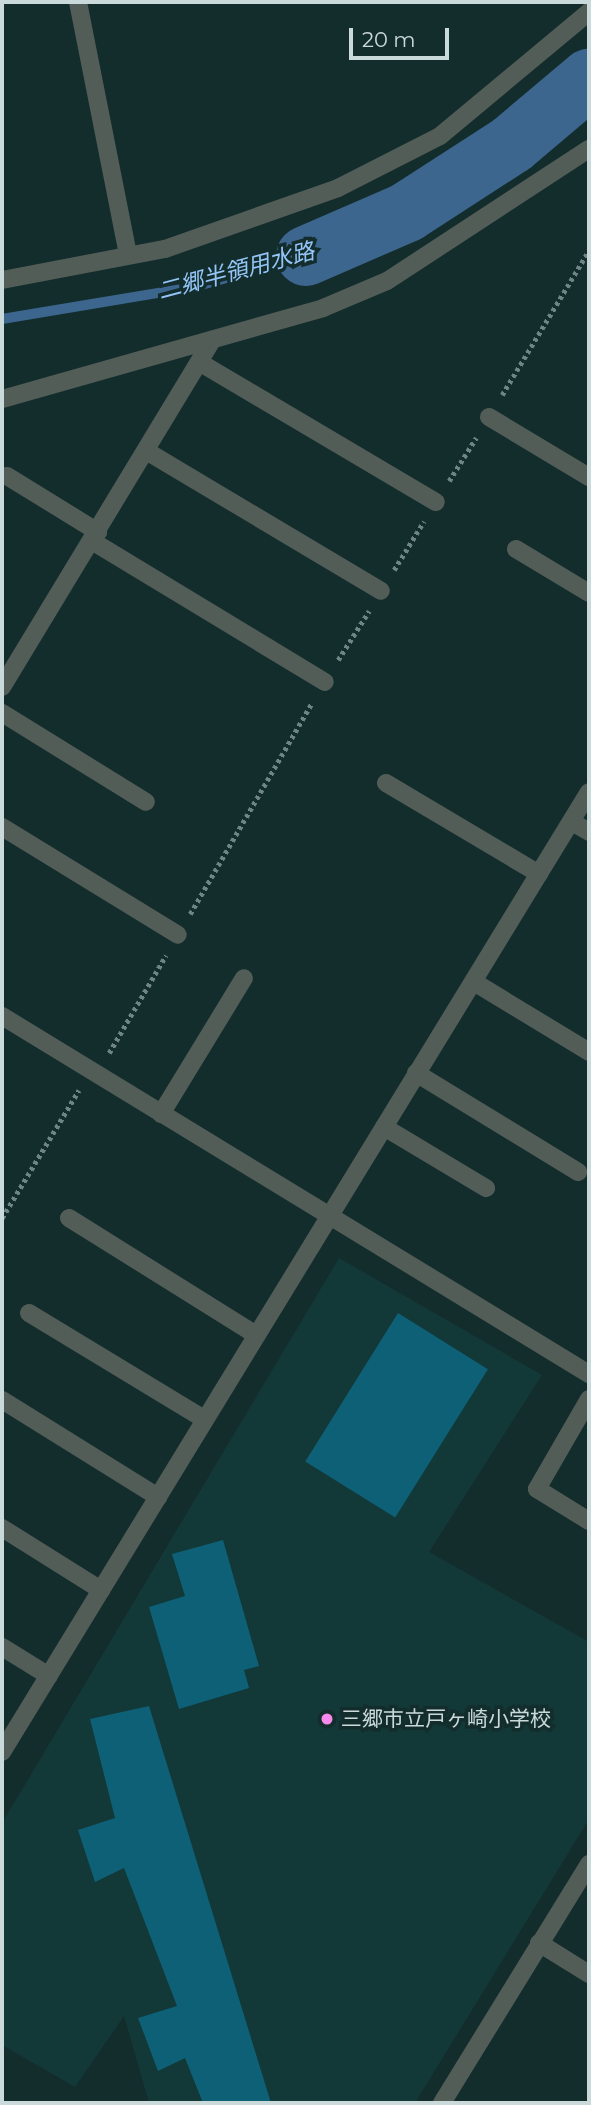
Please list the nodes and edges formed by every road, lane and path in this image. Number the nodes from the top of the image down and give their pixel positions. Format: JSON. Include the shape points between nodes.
{"nodes":[{"id":1,"x":78,"y":2,"type":"edge"},
{"id":2,"x":589,"y":12,"type":"edge"},
{"id":3,"x":589,"y":149,"type":"edge"},
{"id":4,"x":128,"y":256,"type":"junction"},
{"id":5,"x":2,"y":280,"type":"edge"},
{"id":6,"x":212,"y":340,"type":"junction"},
{"id":7,"x":199,"y":362,"type":"junction"},
{"id":8,"x":2,"y":399,"type":"edge"},
{"id":9,"x":489,"y":417,"type":"dead end"},
{"id":10,"x":148,"y":452,"type":"junction"},
{"id":11,"x":7,"y":476,"type":"dead end"},
{"id":12,"x":589,"y":477,"type":"edge"},
{"id":13,"x":436,"y":502,"type":"dead end"},
{"id":14,"x":95,"y":536,"type":"junction"},
{"id":15,"x":516,"y":549,"type":"dead end"},
{"id":16,"x":381,"y":591,"type":"dead end"},
{"id":17,"x":589,"y":593,"type":"edge"},
{"id":18,"x":325,"y":682,"type":"dead end"},
{"id":19,"x":2,"y":687,"type":"edge"},
{"id":20,"x":2,"y":713,"type":"edge"},
{"id":21,"x":386,"y":783,"type":"dead end"},
{"id":22,"x":589,"y":792,"type":"edge"},
{"id":23,"x":146,"y":802,"type":"dead end"},
{"id":24,"x":572,"y":822,"type":"junction"},
{"id":25,"x":2,"y":827,"type":"edge"},
{"id":26,"x":589,"y":832,"type":"edge"},
{"id":27,"x":539,"y":874,"type":"junction"},
{"id":28,"x":178,"y":934,"type":"dead end"},
{"id":29,"x":244,"y":978,"type":"dead end"},
{"id":30,"x":474,"y":982,"type":"junction"},
{"id":31,"x":2,"y":1016,"type":"edge"},
{"id":32,"x":589,"y":1052,"type":"edge"},
{"id":33,"x":416,"y":1073,"type":"junction"},
{"id":34,"x":82,"y":1086,"type":"dead end"},
{"id":35,"x":161,"y":1114,"type":"junction"},
{"id":36,"x":384,"y":1127,"type":"junction"},
{"id":37,"x":578,"y":1172,"type":"dead end"},
{"id":38,"x":486,"y":1188,"type":"dead end"},
{"id":39,"x":328,"y":1216,"type":"junction"},
{"id":40,"x":2,"y":1218,"type":"edge"},
{"id":41,"x":69,"y":1218,"type":"dead end"},
{"id":42,"x":29,"y":1313,"type":"dead end"},
{"id":43,"x":256,"y":1335,"type":"junction"},
{"id":44,"x":589,"y":1374,"type":"edge"},
{"id":45,"x":589,"y":1399,"type":"edge"},
{"id":46,"x":2,"y":1401,"type":"edge"},
{"id":47,"x":204,"y":1419,"type":"junction"},
{"id":48,"x":158,"y":1497,"type":"junction"},
{"id":49,"x":589,"y":1521,"type":"edge"},
{"id":50,"x":2,"y":1528,"type":"edge"},
{"id":51,"x":101,"y":1590,"type":"junction"},
{"id":52,"x":2,"y":1647,"type":"edge"},
{"id":53,"x":48,"y":1676,"type":"junction"},
{"id":54,"x":2,"y":1752,"type":"edge"},
{"id":55,"x":589,"y":1864,"type":"edge"},
{"id":56,"x":539,"y":1943,"type":"junction"},
{"id":57,"x":589,"y":1974,"type":"edge"},
{"id":58,"x":442,"y":2103,"type":"edge"}],
"edges":[{"from":1,"to":4,"type":"street"},
{"from":2,"to":4,"type":"street","via":[[440,136],[338,188],[250,223]]},
{"from":3,"to":6,"type":"street","via":[[387,281]]},
{"from":4,"to":5,"type":"street"},
{"from":6,"to":7,"type":"street"},
{"from":6,"to":8,"type":"street"},
{"from":7,"to":10,"type":"street"},
{"from":7,"to":13,"type":"street"},
{"from":9,"to":12,"type":"street"},
{"from":10,"to":14,"type":"street"},
{"from":10,"to":16,"type":"street"},
{"from":11,"to":14,"type":"street"},
{"from":14,"to":18,"type":"street"},
{"from":14,"to":19,"type":"street"},
{"from":15,"to":17,"type":"street"},
{"from":20,"to":23,"type":"street"},
{"from":21,"to":27,"type":"street"},
{"from":22,"to":24,"type":"street"},
{"from":24,"to":26,"type":"street"},
{"from":24,"to":27,"type":"street"},
{"from":25,"to":28,"type":"street"},
{"from":27,"to":30,"type":"street"},
{"from":29,"to":35,"type":"street"},
{"from":30,"to":32,"type":"street"},
{"from":30,"to":33,"type":"street"},
{"from":31,"to":35,"type":"street"},
{"from":33,"to":36,"type":"street"},
{"from":33,"to":37,"type":"street"},
{"from":34,"to":40,"type":"path"},
{"from":35,"to":39,"type":"street"},
{"from":36,"to":38,"type":"street"},
{"from":36,"to":39,"type":"street"},
{"from":39,"to":43,"type":"street"},
{"from":39,"to":44,"type":"street"},
{"from":41,"to":43,"type":"street"},
{"from":42,"to":47,"type":"street"},
{"from":43,"to":47,"type":"street"},
{"from":45,"to":49,"type":"street","via":[[537,1489]]},
{"from":46,"to":48,"type":"street"},
{"from":47,"to":48,"type":"street"},
{"from":48,"to":51,"type":"street"},
{"from":50,"to":51,"type":"street"},
{"from":51,"to":53,"type":"street"},
{"from":52,"to":53,"type":"street"},
{"from":53,"to":54,"type":"street"},
{"from":55,"to":56,"type":"street"},
{"from":56,"to":57,"type":"street"},
{"from":56,"to":58,"type":"street"}]}
